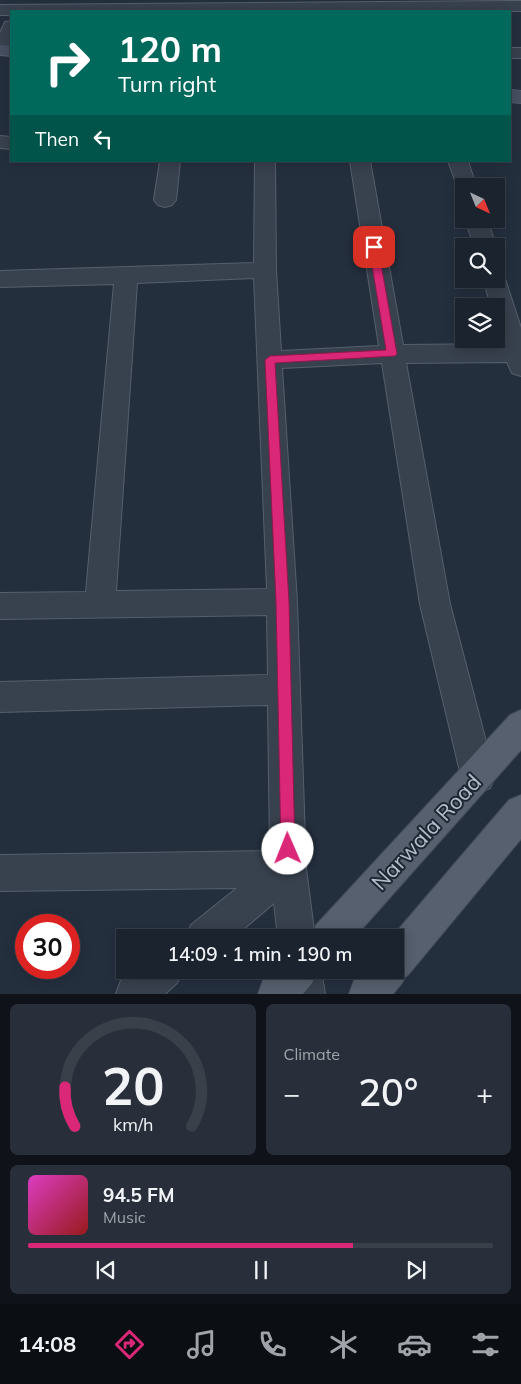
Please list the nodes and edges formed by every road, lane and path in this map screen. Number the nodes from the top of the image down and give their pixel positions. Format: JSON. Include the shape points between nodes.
{"nodes":[{"id":1,"x":259,"y":6,"type":"edge"},
{"id":2,"x":434,"y":6,"type":"edge"},
{"id":3,"x":521,"y":6,"type":"edge"},
{"id":4,"x":97,"y":10,"type":"edge"},
{"id":5,"x":10,"y":33,"type":"edge"},
{"id":6,"x":5,"y":50,"type":"edge"},
{"id":7,"x":170,"y":162,"type":"edge"},
{"id":8,"x":265,"y":162,"type":"edge"},
{"id":9,"x":360,"y":162,"type":"edge"},
{"id":10,"x":458,"y":162,"type":"edge"},
{"id":11,"x":463,"y":178,"type":"edge"},
{"id":12,"x":165,"y":200,"type":"dead end"},
{"id":13,"x":265,"y":270,"type":"junction"},
{"id":14,"x":126,"y":276,"type":"junction"},
{"id":15,"x":0,"y":279,"type":"edge"},
{"id":16,"x":497,"y":288,"type":"edge"},
{"id":17,"x":392,"y":354,"type":"junction"},
{"id":18,"x":270,"y":360,"type":"junction"},
{"id":19,"x":519,"y":360,"type":"edge"},
{"id":20,"x":282,"y":602,"type":"junction"},
{"id":21,"x":100,"y":605,"type":"junction"},
{"id":22,"x":0,"y":606,"type":"edge"},
{"id":23,"x":285,"y":690,"type":"junction"},
{"id":24,"x":0,"y":697,"type":"edge"},
{"id":25,"x":521,"y":726,"type":"edge"},
{"id":26,"x":478,"y":776,"type":"junction"},
{"id":27,"x":521,"y":812,"type":"edge"},
{"id":28,"x":288,"y":869,"type":"junction"},
{"id":29,"x":0,"y":873,"type":"edge"},
{"id":30,"x":215,"y":929,"type":"edge"},
{"id":31,"x":296,"y":929,"type":"edge"},
{"id":32,"x":337,"y":929,"type":"edge"},
{"id":33,"x":404,"y":951,"type":"edge"},
{"id":34,"x":153,"y":979,"type":"edge"},
{"id":35,"x":291,"y":979,"type":"edge"},
{"id":36,"x":302,"y":979,"type":"edge"},
{"id":37,"x":380,"y":979,"type":"edge"},
{"id":38,"x":135,"y":994,"type":"edge"},
{"id":39,"x":277,"y":994,"type":"edge"},
{"id":40,"x":306,"y":994,"type":"edge"},
{"id":41,"x":368,"y":994,"type":"edge"}],
"edges":[{"from":1,"to":2,"type":"street"},
{"from":1,"to":4,"type":"street"},
{"from":2,"to":3,"type":"street"},
{"from":5,"to":6,"type":"street"},
{"from":7,"to":12,"type":"street"},
{"from":8,"to":13,"type":"street"},
{"from":9,"to":17,"type":"street"},
{"from":10,"to":11,"type":"street"},
{"from":13,"to":14,"type":"street"},
{"from":13,"to":18,"type":"street"},
{"from":14,"to":15,"type":"street"},
{"from":14,"to":21,"type":"street"},
{"from":16,"to":19,"type":"street"},
{"from":17,"to":18,"type":"street"},
{"from":17,"to":19,"type":"street"},
{"from":17,"to":26,"type":"street","via":[[435,604]]},
{"from":18,"to":20,"type":"street"},
{"from":20,"to":21,"type":"street"},
{"from":20,"to":23,"type":"street"},
{"from":21,"to":22,"type":"street"},
{"from":23,"to":24,"type":"street"},
{"from":23,"to":28,"type":"street"},
{"from":25,"to":26,"type":"main road","name":"Narwala Road"},
{"from":26,"to":32,"type":"main road","name":"Narwala Road"},
{"from":27,"to":33,"type":"main road"},
{"from":28,"to":29,"type":"street"},
{"from":28,"to":30,"type":"street"},
{"from":28,"to":31,"type":"street"},
{"from":34,"to":38,"type":"street"},
{"from":35,"to":39,"type":"main road"},
{"from":36,"to":40,"type":"street"},
{"from":37,"to":41,"type":"main road"}]}
